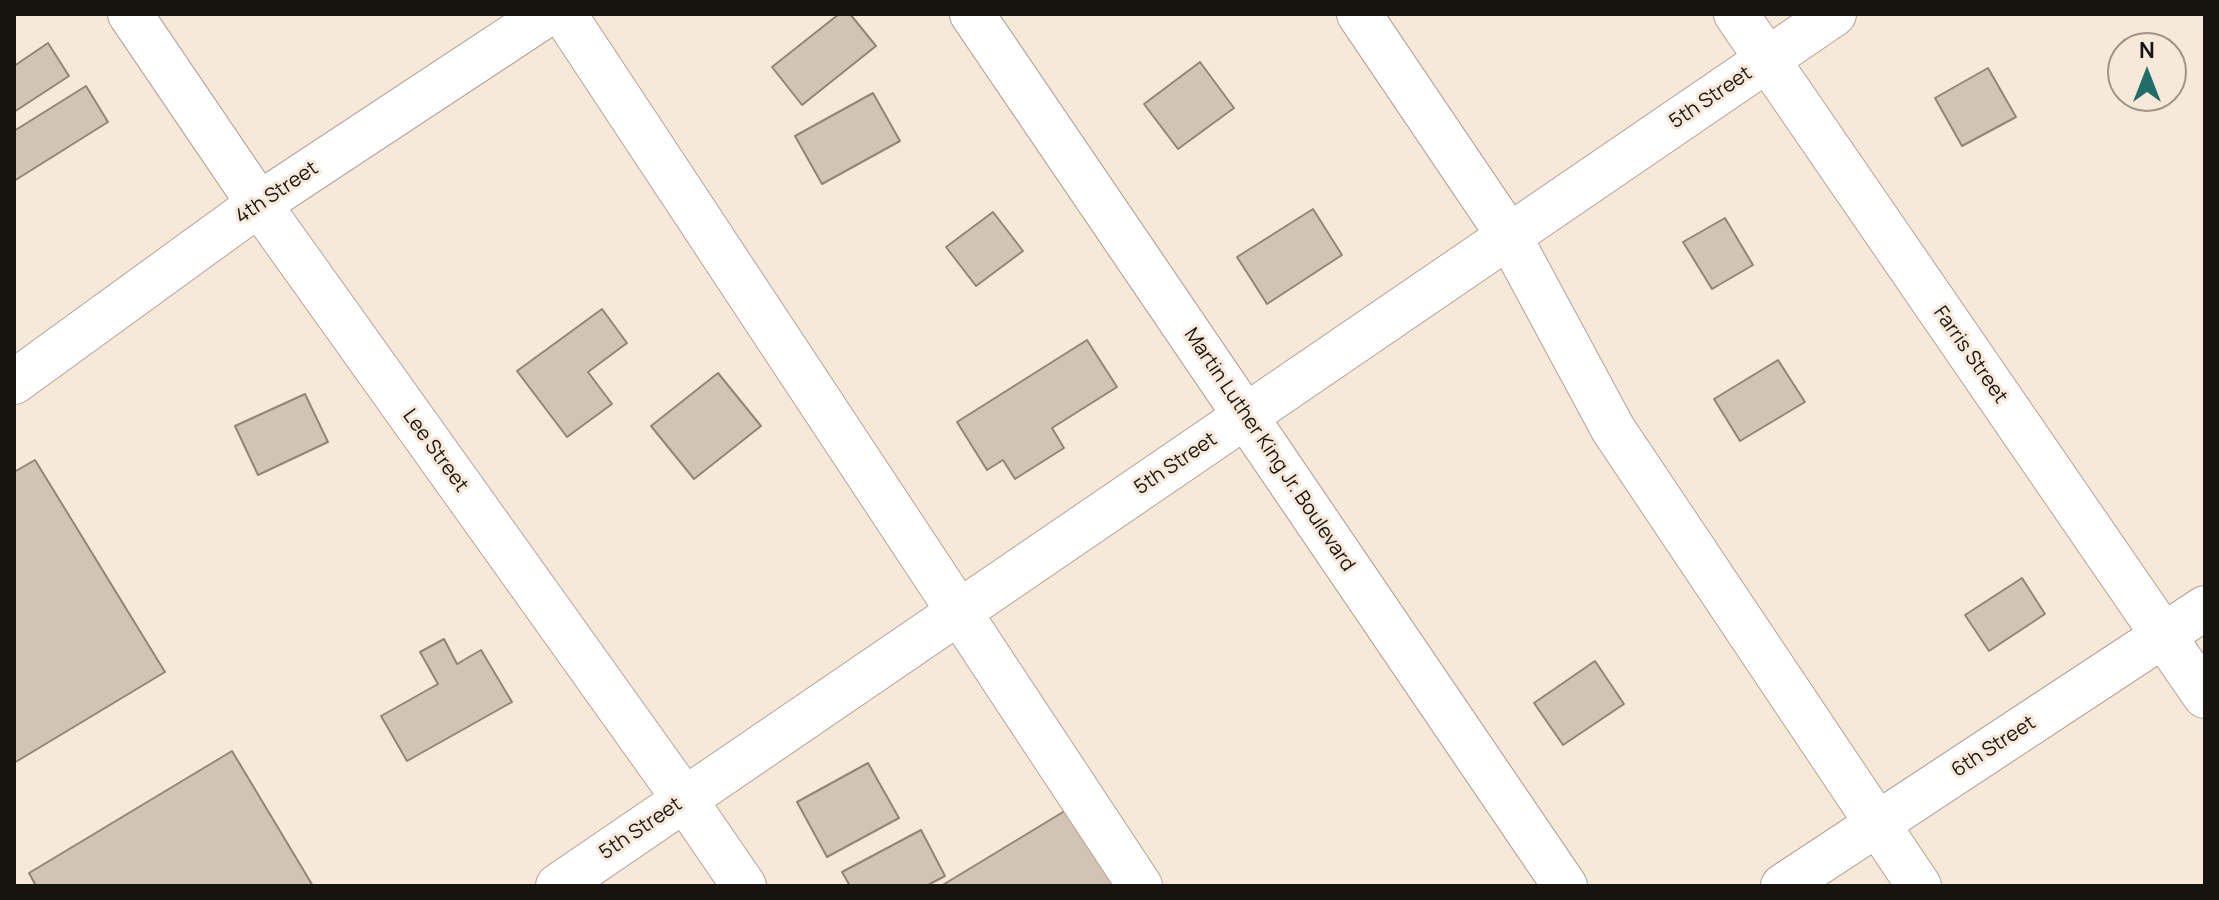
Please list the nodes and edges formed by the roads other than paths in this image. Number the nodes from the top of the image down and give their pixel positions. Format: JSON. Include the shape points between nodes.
{"nodes":[{"id":1,"x":130,"y":14,"type":"edge"},
{"id":2,"x":547,"y":14,"type":"edge"},
{"id":3,"x":564,"y":14,"type":"edge"},
{"id":4,"x":972,"y":14,"type":"edge"},
{"id":5,"x":1359,"y":14,"type":"edge"},
{"id":6,"x":1736,"y":14,"type":"edge"},
{"id":7,"x":1834,"y":14,"type":"edge"},
{"id":8,"x":1766,"y":60,"type":"junction"},
{"id":9,"x":259,"y":204,"type":"junction"},
{"id":10,"x":1509,"y":236,"type":"junction"},
{"id":11,"x":14,"y":382,"type":"edge"},
{"id":12,"x":1246,"y":416,"type":"junction"},
{"id":13,"x":2205,"y":608,"type":"edge"},
{"id":14,"x":959,"y":612,"type":"junction"},
{"id":15,"x":2163,"y":635,"type":"junction"},
{"id":16,"x":2205,"y":696,"type":"edge"},
{"id":17,"x":685,"y":800,"type":"junction"},
{"id":18,"x":1879,"y":823,"type":"junction"},
{"id":19,"x":558,"y":886,"type":"edge"},
{"id":20,"x":744,"y":886,"type":"edge"},
{"id":21,"x":1140,"y":886,"type":"edge"},
{"id":22,"x":1565,"y":886,"type":"edge"},
{"id":23,"x":1783,"y":886,"type":"edge"},
{"id":24,"x":1919,"y":886,"type":"edge"}],
"edges":[{"from":1,"to":9,"type":"street","name":"Lee Street"},
{"from":2,"to":9,"type":"street","name":"4th Street"},
{"from":3,"to":14,"type":"street"},
{"from":4,"to":12,"type":"street","name":"Martin Luther King Jr. Boulevard"},
{"from":5,"to":10,"type":"street"},
{"from":6,"to":8,"type":"street","name":"Farris Street"},
{"from":7,"to":8,"type":"street","name":"5th Street"},
{"from":8,"to":10,"type":"street","name":"5th Street"},
{"from":8,"to":15,"type":"street","name":"Farris Street"},
{"from":9,"to":11,"type":"street","name":"4th Street"},
{"from":9,"to":17,"type":"street","name":"Lee Street"},
{"from":10,"to":12,"type":"street","name":"5th Street"},
{"from":10,"to":18,"type":"street","via":[[1613,429]]},
{"from":12,"to":14,"type":"street","name":"5th Street"},
{"from":12,"to":22,"type":"street","name":"Martin Luther King Jr. Boulevard"},
{"from":13,"to":15,"type":"street","name":"6th Street"},
{"from":14,"to":17,"type":"street","name":"5th Street"},
{"from":14,"to":21,"type":"street"},
{"from":15,"to":16,"type":"street","name":"Farris Street"},
{"from":15,"to":18,"type":"street","name":"6th Street"},
{"from":17,"to":19,"type":"street","name":"5th Street"},
{"from":17,"to":20,"type":"street","name":"Lee Street"},
{"from":18,"to":23,"type":"street","name":"6th Street"},
{"from":18,"to":24,"type":"street"}]}
